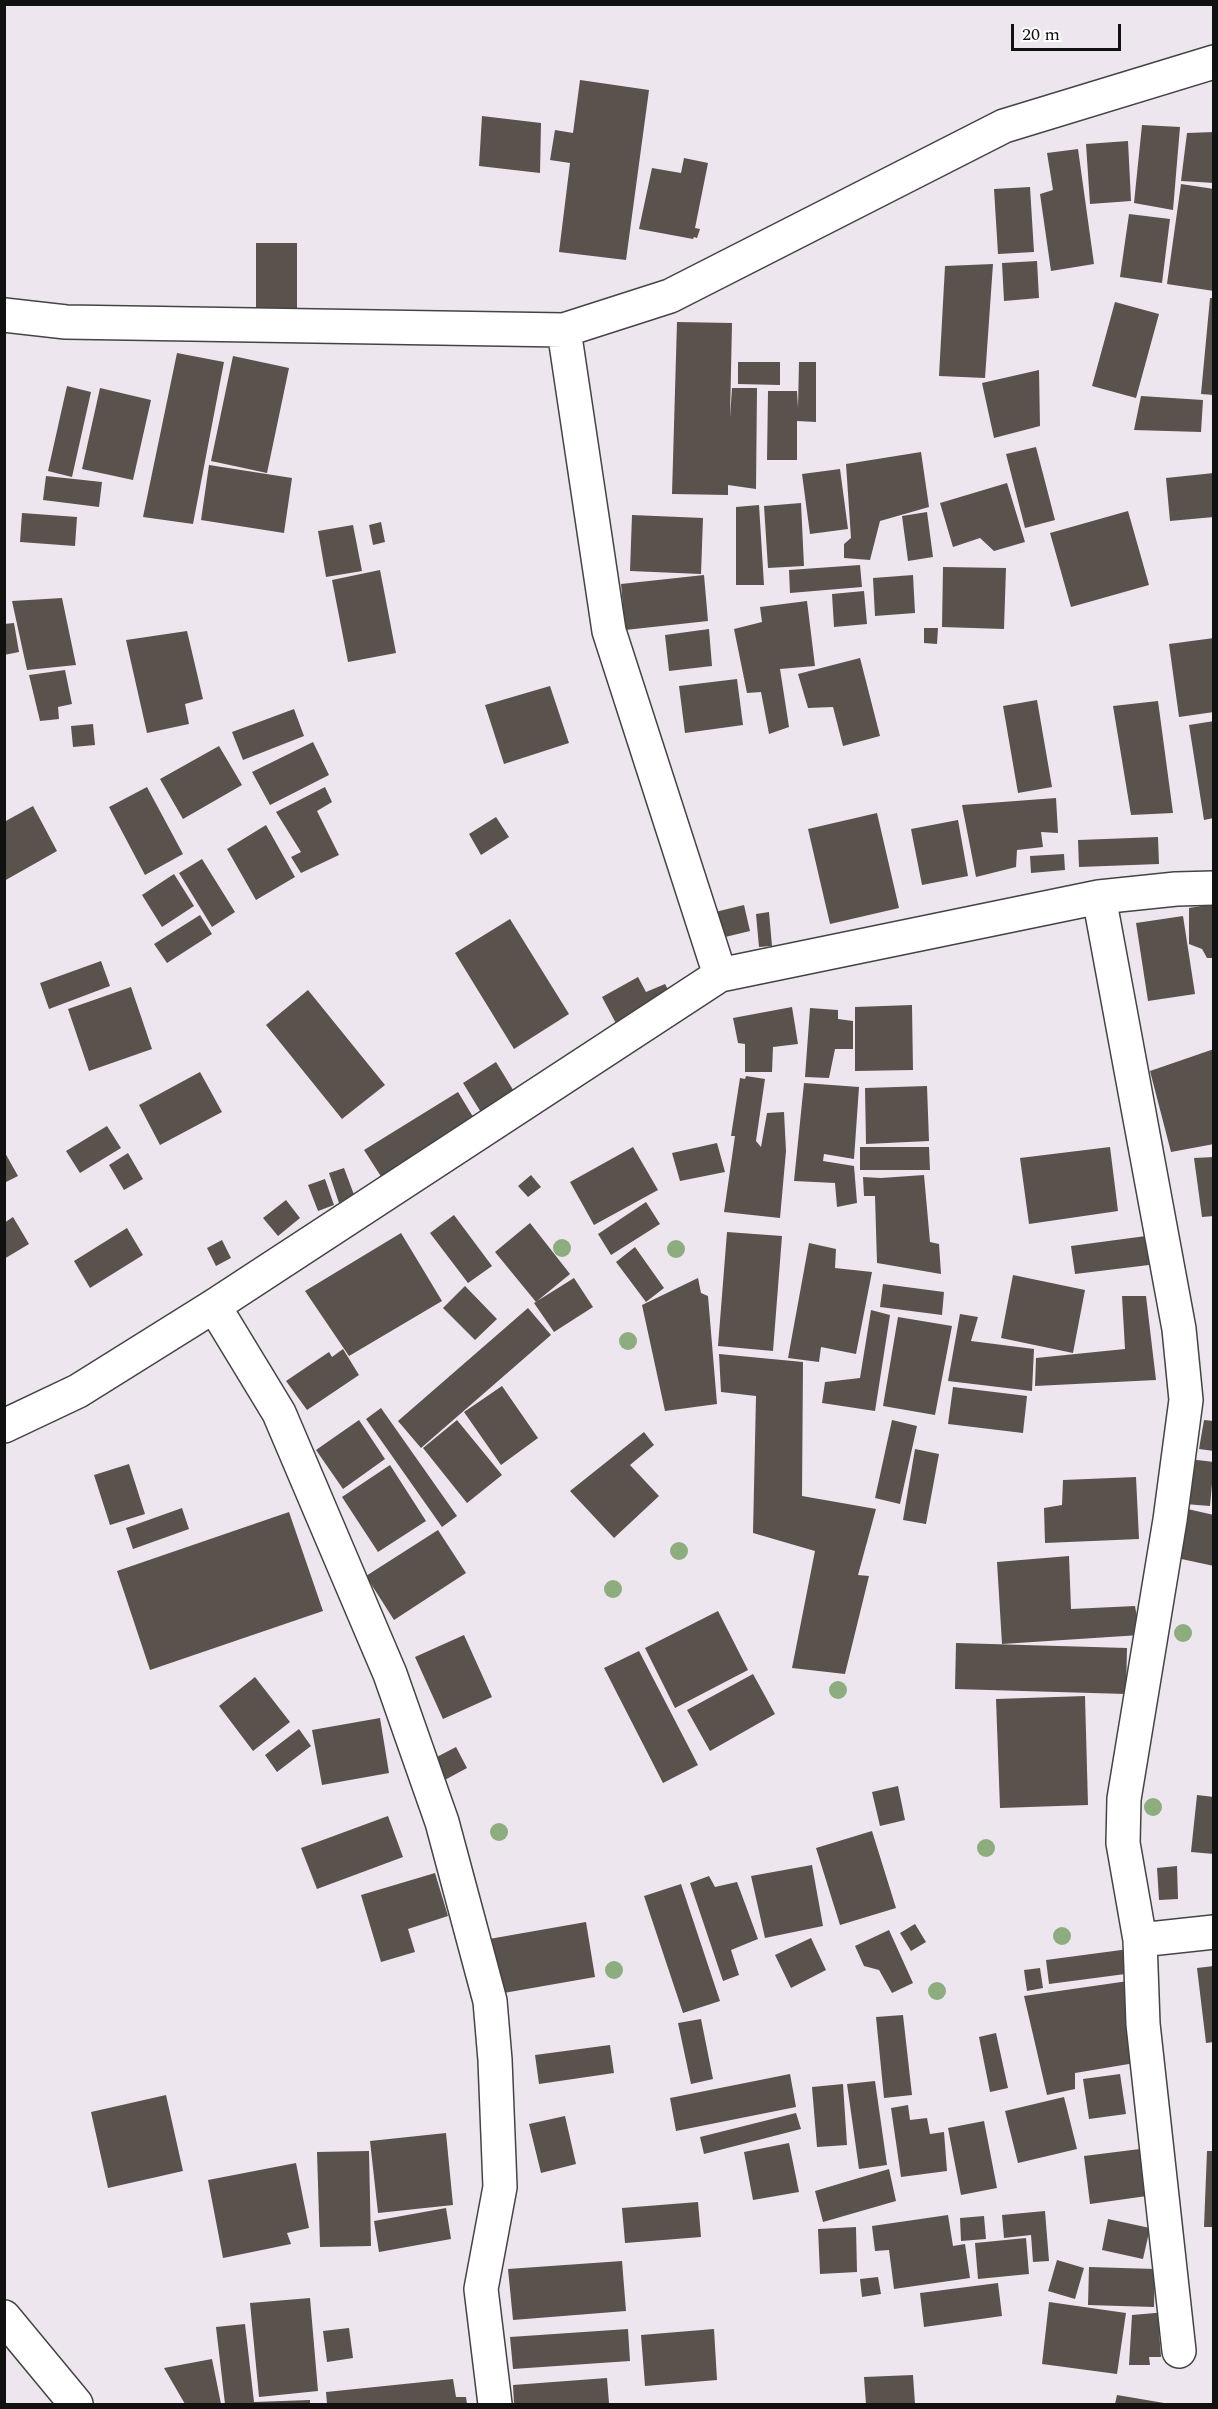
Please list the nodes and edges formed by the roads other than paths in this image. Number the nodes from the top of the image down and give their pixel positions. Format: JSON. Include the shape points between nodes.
{"nodes":[{"id":1,"x":1214,"y":62,"type":"edge"},
{"id":2,"x":4,"y":315,"type":"edge"},
{"id":3,"x":564,"y":330,"type":"junction"},
{"id":4,"x":1214,"y":888,"type":"edge"},
{"id":5,"x":1099,"y":897,"type":"junction"},
{"id":6,"x":720,"y":975,"type":"junction"},
{"id":7,"x":214,"y":1306,"type":"junction"},
{"id":8,"x":4,"y":1426,"type":"edge"},
{"id":9,"x":1214,"y":1932,"type":"edge"},
{"id":10,"x":1140,"y":1940,"type":"junction"},
{"id":11,"x":4,"y":2317,"type":"edge"},
{"id":12,"x":1179,"y":2351,"type":"dead end"},
{"id":13,"x":76,"y":2404,"type":"edge"},
{"id":14,"x":495,"y":2404,"type":"edge"}],
"edges":[{"from":1,"to":3,"type":"street","via":[[1004,126],[670,296]]},
{"from":2,"to":3,"type":"street","via":[[66,322]]},
{"from":3,"to":6,"type":"street","via":[[609,631]]},
{"from":4,"to":5,"type":"street"},
{"from":5,"to":6,"type":"street"},
{"from":5,"to":10,"type":"street","via":[[1179,1329],[1186,1401],[1124,1799],[1123,1843]]},
{"from":6,"to":7,"type":"street"},
{"from":7,"to":8,"type":"street","via":[[78,1391]]},
{"from":7,"to":14,"type":"street","via":[[279,1413],[390,1674],[442,1822],[489,2001],[500,2187],[481,2289]]},
{"from":9,"to":10,"type":"street"},
{"from":10,"to":12,"type":"street","via":[[1143,2025]]},
{"from":11,"to":13,"type":"street"}]}
